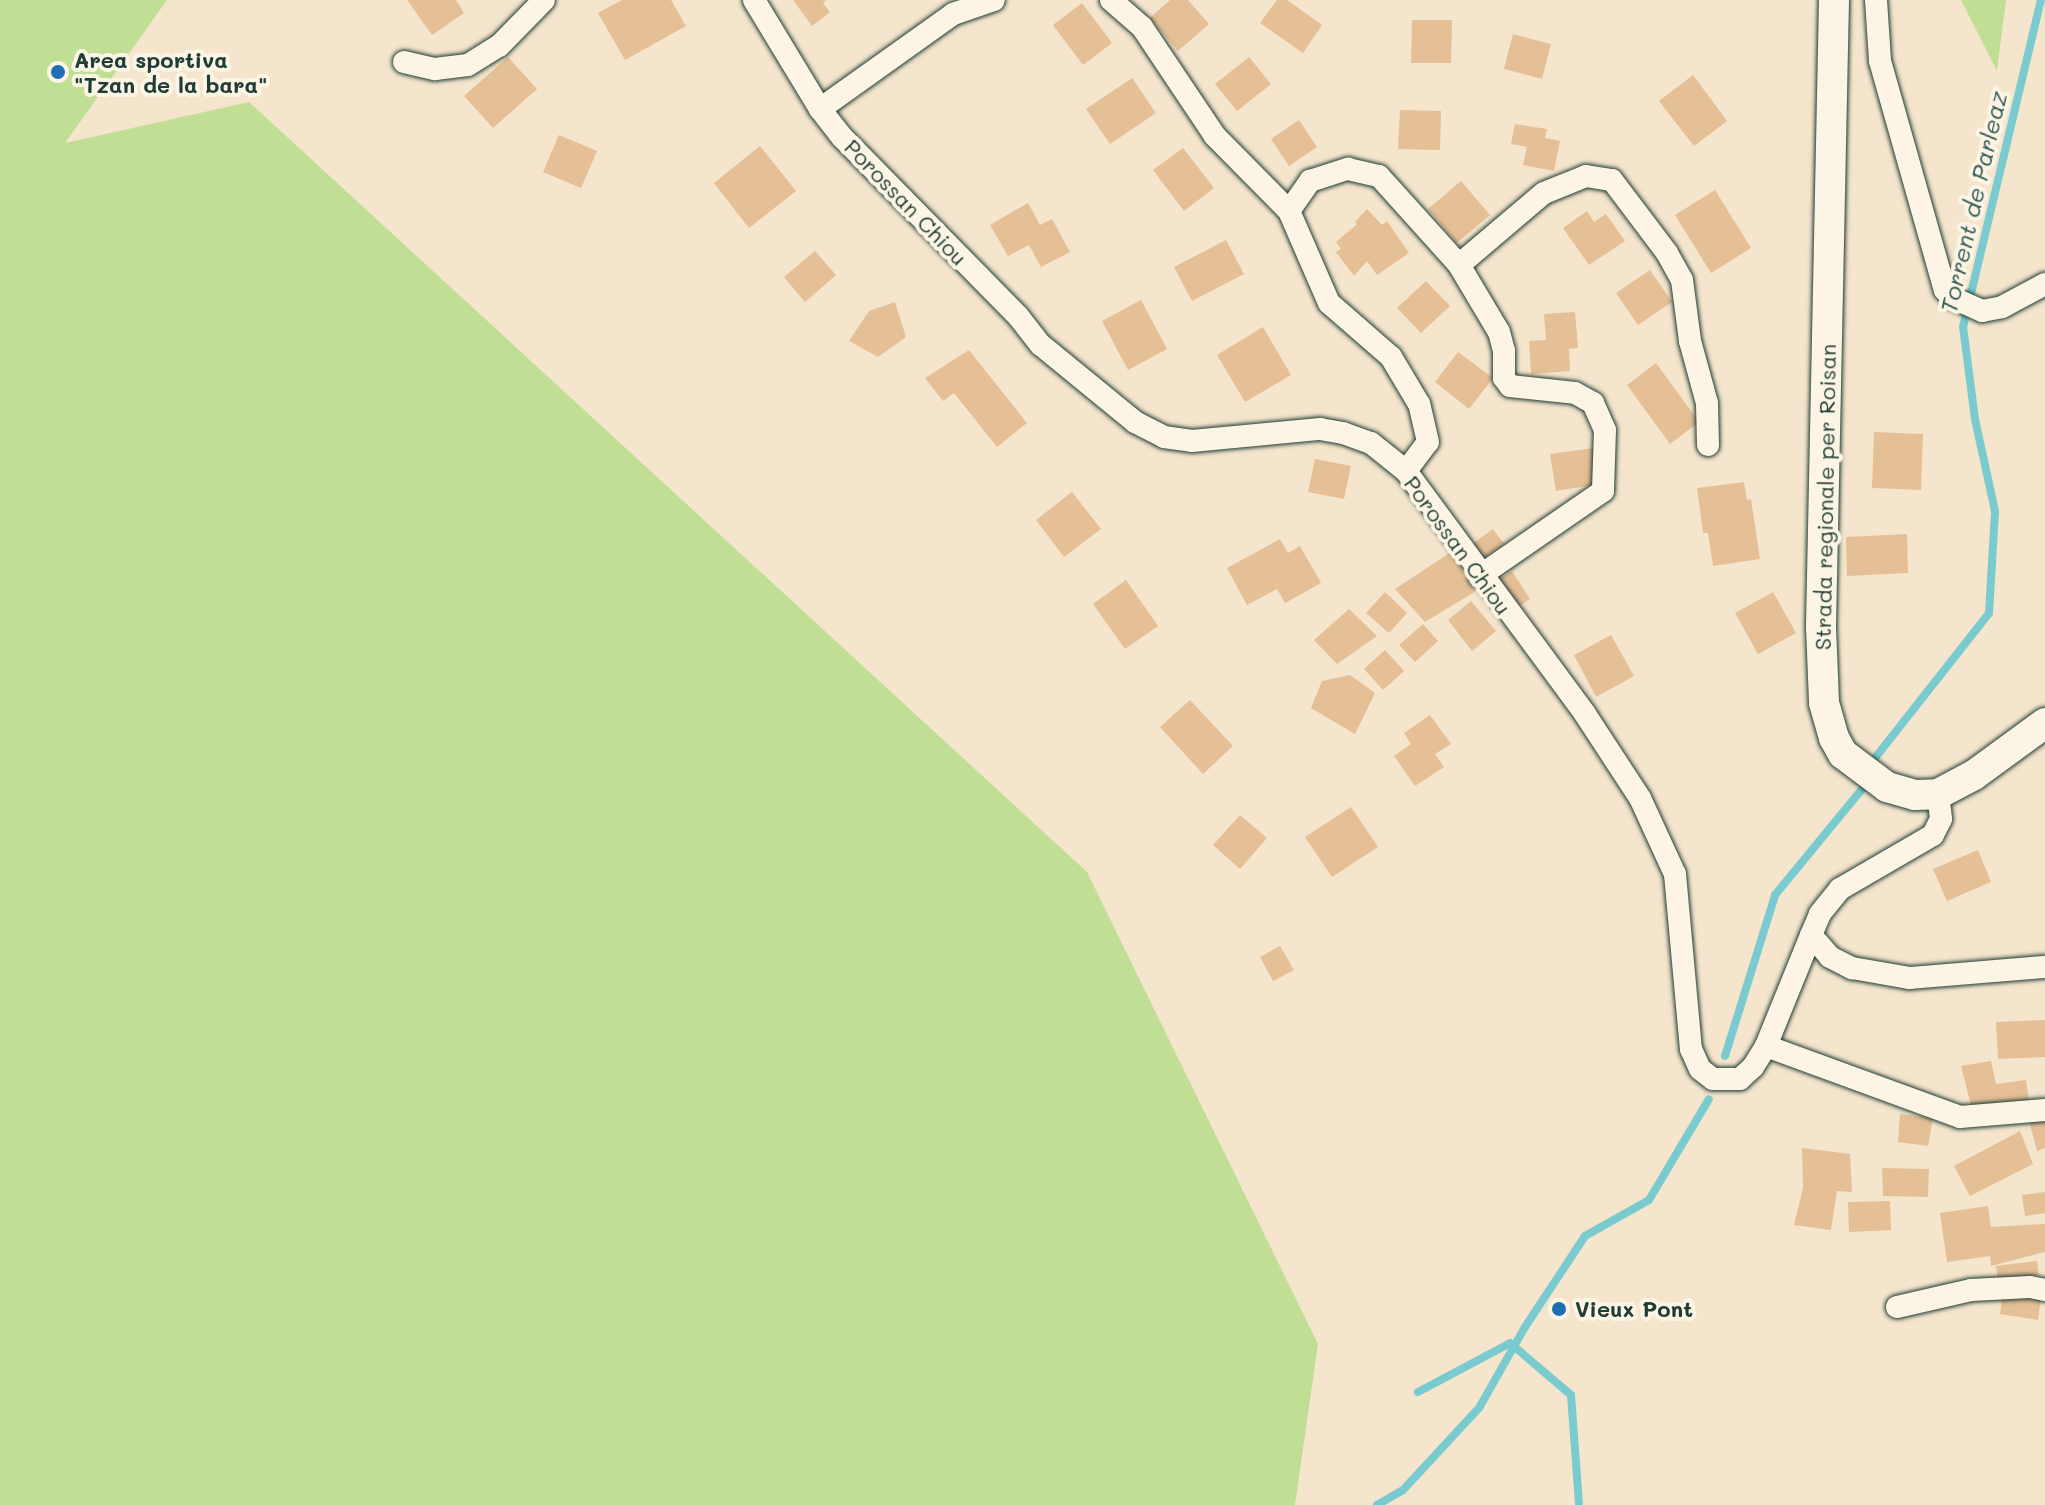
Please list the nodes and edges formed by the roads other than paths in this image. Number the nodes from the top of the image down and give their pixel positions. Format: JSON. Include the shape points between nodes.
{"nodes":[{"id":1,"x":544,"y":0,"type":"edge"},
{"id":2,"x":754,"y":0,"type":"edge"},
{"id":3,"x":994,"y":0,"type":"edge"},
{"id":4,"x":1111,"y":0,"type":"edge"},
{"id":5,"x":1834,"y":0,"type":"edge"},
{"id":6,"x":1876,"y":0,"type":"edge"},
{"id":7,"x":404,"y":62,"type":"dead end"},
{"id":8,"x":820,"y":109,"type":"junction"},
{"id":9,"x":1289,"y":211,"type":"junction"},
{"id":10,"x":1459,"y":265,"type":"junction"},
{"id":11,"x":2045,"y":284,"type":"edge"},
{"id":12,"x":1708,"y":445,"type":"dead end"},
{"id":13,"x":1406,"y":471,"type":"junction"},
{"id":14,"x":1480,"y":576,"type":"junction"},
{"id":15,"x":2045,"y":723,"type":"edge"},
{"id":16,"x":1938,"y":794,"type":"junction"},
{"id":17,"x":1811,"y":935,"type":"junction"},
{"id":18,"x":2045,"y":967,"type":"edge"},
{"id":19,"x":1766,"y":1046,"type":"junction"},
{"id":20,"x":2045,"y":1110,"type":"edge"},
{"id":21,"x":2045,"y":1290,"type":"edge"},
{"id":22,"x":1897,"y":1307,"type":"dead end"}],
"edges":[{"from":1,"to":7,"type":"street","via":[[499,46],[468,65],[435,69]]},
{"from":2,"to":8,"type":"street","name":"Porossan Chiou"},
{"from":3,"to":8,"type":"street","via":[[953,14]]},
{"from":4,"to":9,"type":"street","via":[[1142,27],[1215,136]]},
{"from":5,"to":16,"type":"main road","name":"Strada regionale per Roisan","via":[[1821,627],[1824,703],[1843,754],[1865,774],[1915,795]]},
{"from":6,"to":11,"type":"street","via":[[1880,61],[1938,275],[1953,298],[1982,311],[2002,307]]},
{"from":8,"to":13,"type":"street","name":"Porossan Chiou","via":[[1041,345],[1135,422],[1164,437],[1192,441],[1320,429],[1343,433],[1371,443]]},
{"from":9,"to":10,"type":"street","via":[[1310,181],[1348,169],[1379,176]]},
{"from":9,"to":13,"type":"street","via":[[1329,303],[1391,357],[1419,404],[1428,442]]},
{"from":10,"to":12,"type":"street","via":[[1544,193],[1586,176],[1612,180],[1682,280],[1690,341],[1707,403]]},
{"from":10,"to":14,"type":"street","via":[[1499,332],[1504,378],[1510,386],[1575,393],[1593,403],[1605,430],[1603,491]]},
{"from":13,"to":14,"type":"street","name":"Porossan Chiou"},
{"from":14,"to":19,"type":"street","name":"Porossan Chiou","via":[[1585,714],[1655,828],[1675,874],[1691,1049],[1700,1069],[1713,1079],[1740,1079]]},
{"from":15,"to":16,"type":"main road","via":[[1974,775]]},
{"from":16,"to":17,"type":"street","name":"Porossan Chiou","via":[[1941,819],[1933,835],[1840,889]]},
{"from":17,"to":18,"type":"street","via":[[1830,957],[1852,968],[1895,976]]},
{"from":17,"to":19,"type":"street","name":"Porossan Chiou"},
{"from":19,"to":20,"type":"street","via":[[1960,1117]]},
{"from":21,"to":22,"type":"street","via":[[1971,1290]]}]}
